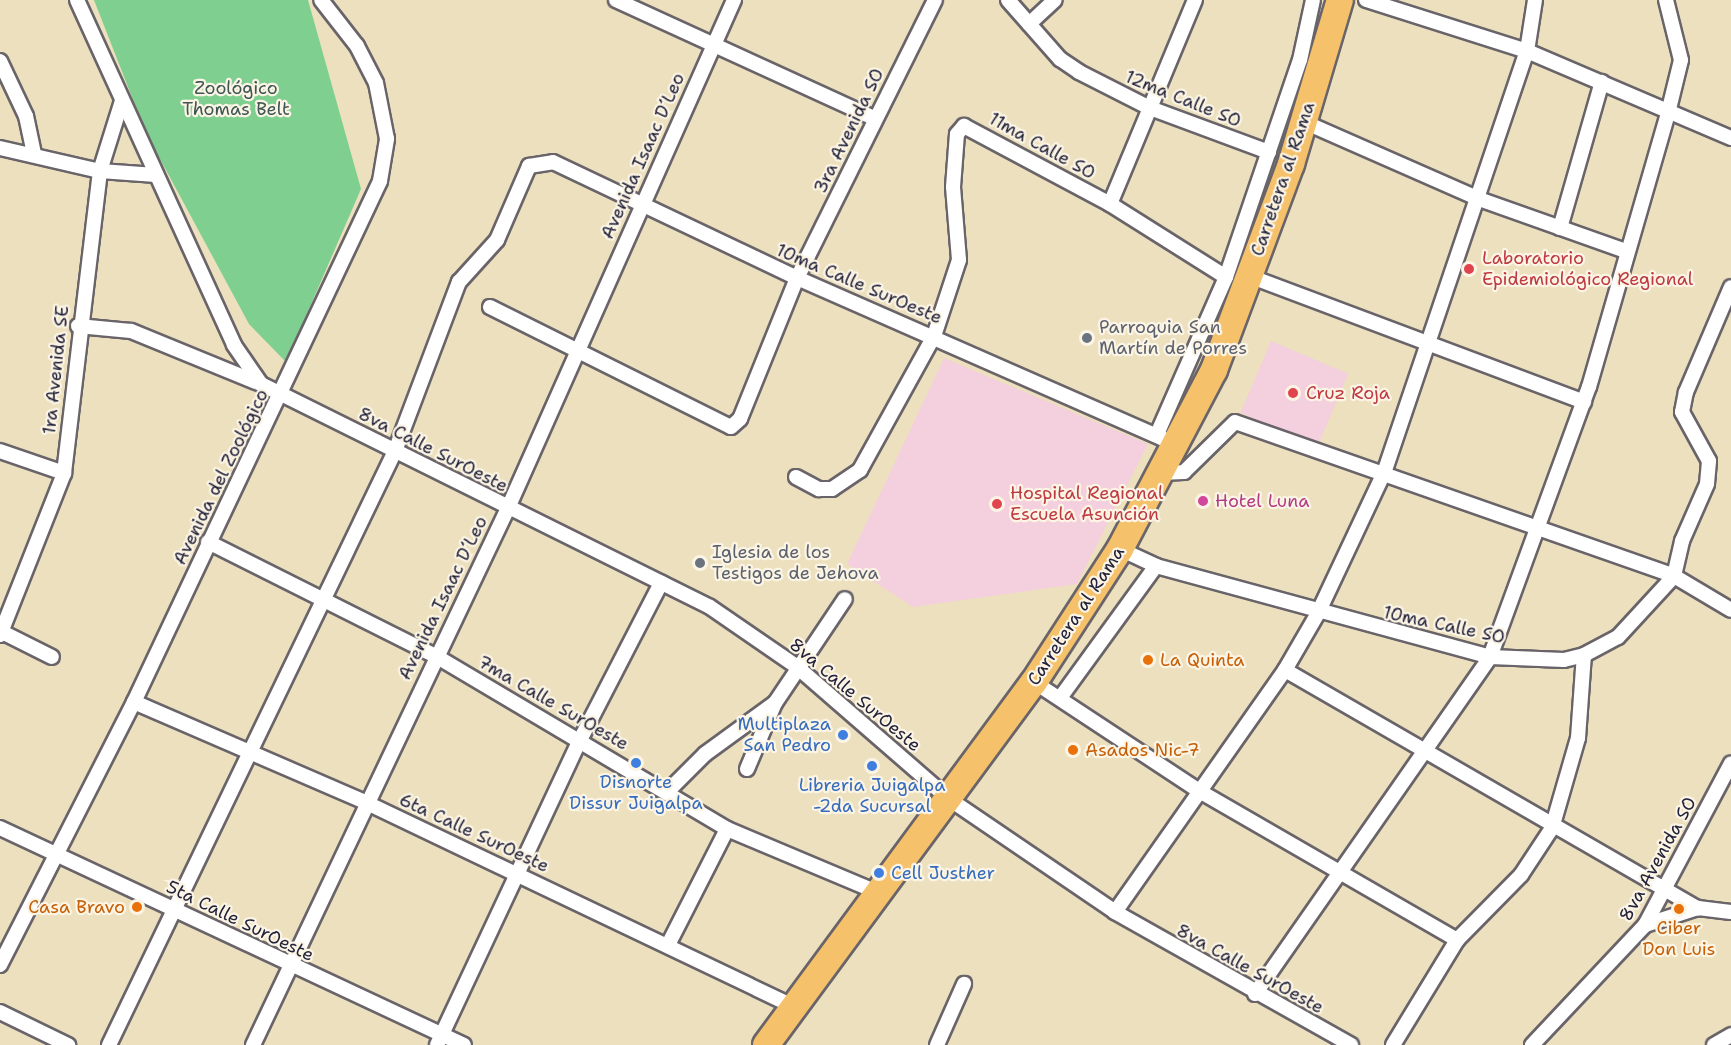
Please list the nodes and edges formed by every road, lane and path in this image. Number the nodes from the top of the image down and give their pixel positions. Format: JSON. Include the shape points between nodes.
{"nodes":[{"id":1,"x":77,"y":0,"type":"edge"},
{"id":2,"x":321,"y":0,"type":"edge"},
{"id":3,"x":616,"y":0,"type":"edge"},
{"id":4,"x":734,"y":0,"type":"edge"},
{"id":5,"x":935,"y":0,"type":"edge"},
{"id":6,"x":1008,"y":0,"type":"edge"},
{"id":7,"x":1055,"y":0,"type":"edge"},
{"id":8,"x":1195,"y":0,"type":"edge"},
{"id":9,"x":1366,"y":0,"type":"edge"},
{"id":10,"x":1536,"y":0,"type":"edge"},
{"id":11,"x":1666,"y":0,"type":"edge"},
{"id":12,"x":1327,"y":3,"type":"edge"},
{"id":13,"x":1029,"y":24,"type":"junction"},
{"id":14,"x":714,"y":43,"type":"junction"},
{"id":15,"x":1527,"y":51,"type":"junction"},
{"id":16,"x":0,"y":61,"type":"edge"},
{"id":17,"x":1602,"y":82,"type":"junction"},
{"id":18,"x":122,"y":101,"type":"junction"},
{"id":19,"x":1150,"y":108,"type":"junction"},
{"id":20,"x":1669,"y":109,"type":"junction"},
{"id":21,"x":874,"y":118,"type":"junction"},
{"id":22,"x":1304,"y":122,"type":"junction"},
{"id":23,"x":1731,"y":138,"type":"edge"},
{"id":24,"x":0,"y":148,"type":"edge"},
{"id":25,"x":1269,"y":152,"type":"junction"},
{"id":26,"x":34,"y":153,"type":"junction"},
{"id":27,"x":100,"y":171,"type":"junction"},
{"id":28,"x":156,"y":175,"type":"junction"},
{"id":29,"x":1479,"y":199,"type":"junction"},
{"id":30,"x":641,"y":203,"type":"junction"},
{"id":31,"x":1110,"y":204,"type":"junction"},
{"id":32,"x":1560,"y":228,"type":"junction"},
{"id":33,"x":1626,"y":251,"type":"junction"},
{"id":34,"x":1237,"y":277,"type":"junction"},
{"id":35,"x":797,"y":278,"type":"junction"},
{"id":36,"x":1731,"y":287,"type":"edge"},
{"id":37,"x":489,"y":307,"type":"dead end"},
{"id":38,"x":78,"y":326,"type":"junction"},
{"id":39,"x":934,"y":336,"type":"junction"},
{"id":40,"x":1429,"y":347,"type":"junction"},
{"id":41,"x":575,"y":353,"type":"junction"},
{"id":42,"x":261,"y":384,"type":"junction"},
{"id":43,"x":281,"y":393,"type":"junction"},
{"id":44,"x":1584,"y":402,"type":"junction"},
{"id":45,"x":1167,"y":438,"type":"junction"},
{"id":46,"x":0,"y":451,"type":"edge"},
{"id":47,"x":395,"y":451,"type":"junction"},
{"id":48,"x":64,"y":473,"type":"junction"},
{"id":49,"x":1159,"y":473,"type":"junction"},
{"id":50,"x":1384,"y":473,"type":"junction"},
{"id":51,"x":796,"y":477,"type":"dead end"},
{"id":52,"x":508,"y":508,"type":"junction"},
{"id":53,"x":1540,"y":531,"type":"junction"},
{"id":54,"x":208,"y":542,"type":"junction"},
{"id":55,"x":1120,"y":549,"type":"junction"},
{"id":56,"x":1156,"y":566,"type":"junction"},
{"id":57,"x":1674,"y":576,"type":"junction"},
{"id":58,"x":661,"y":583,"type":"junction"},
{"id":59,"x":845,"y":599,"type":"dead end"},
{"id":60,"x":322,"y":603,"type":"junction"},
{"id":61,"x":1731,"y":610,"type":"edge"},
{"id":62,"x":1318,"y":613,"type":"junction"},
{"id":63,"x":1,"y":633,"type":"edge"},
{"id":64,"x":1584,"y":654,"type":"junction"},
{"id":65,"x":434,"y":655,"type":"junction"},
{"id":66,"x":52,"y":657,"type":"dead end"},
{"id":67,"x":1490,"y":657,"type":"junction"},
{"id":68,"x":796,"y":666,"type":"junction"},
{"id":69,"x":1285,"y":670,"type":"junction"},
{"id":70,"x":1034,"y":682,"type":"junction"},
{"id":71,"x":1060,"y":698,"type":"junction"},
{"id":72,"x":134,"y":702,"type":"junction"},
{"id":73,"x":775,"y":703,"type":"junction"},
{"id":74,"x":580,"y":740,"type":"junction"},
{"id":75,"x":1425,"y":749,"type":"junction"},
{"id":76,"x":249,"y":750,"type":"junction"},
{"id":77,"x":1731,"y":763,"type":"edge"},
{"id":78,"x":747,"y":769,"type":"dead end"},
{"id":79,"x":668,"y":791,"type":"junction"},
{"id":80,"x":1201,"y":792,"type":"junction"},
{"id":81,"x":949,"y":799,"type":"junction"},
{"id":82,"x":367,"y":803,"type":"junction"},
{"id":83,"x":0,"y":828,"type":"edge"},
{"id":84,"x":1552,"y":828,"type":"junction"},
{"id":85,"x":727,"y":829,"type":"junction"},
{"id":86,"x":57,"y":857,"type":"junction"},
{"id":87,"x":1335,"y":871,"type":"junction"},
{"id":88,"x":516,"y":872,"type":"junction"},
{"id":89,"x":1667,"y":887,"type":"junction"},
{"id":90,"x":879,"y":893,"type":"junction"},
{"id":91,"x":1729,"y":906,"type":"edge"},
{"id":92,"x":1698,"y":908,"type":"junction"},
{"id":93,"x":176,"y":910,"type":"junction"},
{"id":94,"x":1115,"y":912,"type":"junction"},
{"id":95,"x":1646,"y":925,"type":"junction"},
{"id":96,"x":1457,"y":940,"type":"junction"},
{"id":97,"x":669,"y":943,"type":"junction"},
{"id":98,"x":0,"y":965,"type":"edge"},
{"id":99,"x":290,"y":966,"type":"junction"},
{"id":100,"x":964,"y":984,"type":"dead end"},
{"id":101,"x":1255,"y":994,"type":"junction"},
{"id":102,"x":795,"y":1007,"type":"junction"},
{"id":103,"x":0,"y":1012,"type":"edge"},
{"id":104,"x":1731,"y":1035,"type":"edge"},
{"id":105,"x":439,"y":1040,"type":"edge"},
{"id":106,"x":68,"y":1045,"type":"edge"},
{"id":107,"x":109,"y":1045,"type":"edge"},
{"id":108,"x":254,"y":1045,"type":"edge"},
{"id":109,"x":465,"y":1045,"type":"edge"},
{"id":110,"x":766,"y":1045,"type":"edge"},
{"id":111,"x":937,"y":1045,"type":"edge"},
{"id":112,"x":1351,"y":1045,"type":"edge"},
{"id":113,"x":1393,"y":1045,"type":"edge"},
{"id":114,"x":1532,"y":1045,"type":"edge"},
{"id":115,"x":1714,"y":1045,"type":"edge"}],
"edges":[{"from":1,"to":18,"type":"street"},
{"from":2,"to":43,"type":"street","name":"Avenida del Zoológico","via":[[357,46],[376,83],[387,139],[380,181]]},
{"from":3,"to":14,"type":"street"},
{"from":4,"to":14,"type":"street","name":"Avenida Isaac D´Leo"},
{"from":5,"to":21,"type":"street","name":"3ra Avenida SO"},
{"from":6,"to":13,"type":"street","name":"12ma Calle SO"},
{"from":7,"to":13,"type":"street"},
{"from":8,"to":19,"type":"street"},
{"from":9,"to":15,"type":"street"},
{"from":10,"to":15,"type":"street"},
{"from":11,"to":20,"type":"street","via":[[1681,60]]},
{"from":12,"to":22,"type":"highway","name":"Carretera al Rama"},
{"from":12,"to":25,"type":"street"},
{"from":13,"to":19,"type":"street","name":"12ma Calle SO","via":[[1060,59]]},
{"from":14,"to":21,"type":"street"},
{"from":14,"to":30,"type":"street","name":"Avenida Isaac D´Leo"},
{"from":15,"to":17,"type":"street"},
{"from":15,"to":29,"type":"street"},
{"from":16,"to":26,"type":"street","via":[[26,116]]},
{"from":17,"to":20,"type":"street"},
{"from":17,"to":32,"type":"street"},
{"from":18,"to":27,"type":"street","name":"1ra Avenida SE"},
{"from":18,"to":28,"type":"street"},
{"from":19,"to":25,"type":"street","name":"12ma Calle SO"},
{"from":19,"to":31,"type":"street"},
{"from":20,"to":23,"type":"street"},
{"from":20,"to":33,"type":"street"},
{"from":21,"to":35,"type":"street","name":"3ra Avenida SO"},
{"from":22,"to":29,"type":"street"},
{"from":22,"to":34,"type":"highway","name":"Carretera al Rama"},
{"from":24,"to":26,"type":"street"},
{"from":25,"to":34,"type":"street"},
{"from":26,"to":27,"type":"street"},
{"from":27,"to":28,"type":"street"},
{"from":27,"to":38,"type":"street","name":"1ra Avenida SE"},
{"from":28,"to":42,"type":"street","via":[[234,345]]},
{"from":29,"to":32,"type":"street"},
{"from":29,"to":40,"type":"street"},
{"from":30,"to":35,"type":"street","name":"10ma Calle SurOeste"},
{"from":30,"to":41,"type":"street","name":"Avenida Isaac D´Leo"},
{"from":30,"to":47,"type":"street","name":"10ma Calle SurOeste","via":[[553,162],[529,166],[497,240],[459,282]]},
{"from":31,"to":34,"type":"street","name":"11ma Calle SO"},
{"from":31,"to":39,"type":"street","name":"11ma Calle SO","via":[[961,127],[953,187],[959,260]]},
{"from":32,"to":33,"type":"street"},
{"from":33,"to":44,"type":"street"},
{"from":34,"to":40,"type":"street","name":"11ma Calle SO"},
{"from":34,"to":45,"type":"highway","name":"Carretera al Rama","via":[[1214,370]]},
{"from":35,"to":39,"type":"street","name":"10ma Calle SurOeste"},
{"from":35,"to":41,"type":"street","name":"3ra Avenida SO","via":[[740,419],[731,427]]},
{"from":36,"to":57,"type":"street","via":[[1686,392],[1682,412],[1708,461],[1707,484],[1682,541]]},
{"from":37,"to":41,"type":"street"},
{"from":38,"to":42,"type":"street","name":"8va Calle SurOeste","via":[[131,331]]},
{"from":38,"to":48,"type":"street","name":"1ra Avenida SE"},
{"from":39,"to":45,"type":"street","name":"10ma Calle SurOeste"},
{"from":39,"to":51,"type":"street","via":[[860,470],[832,489],[819,489]]},
{"from":40,"to":44,"type":"street","name":"11ma Calle SO"},
{"from":40,"to":50,"type":"street"},
{"from":41,"to":52,"type":"street","name":"Avenida Isaac D´Leo"},
{"from":42,"to":43,"type":"street","name":"8va Calle SurOeste"},
{"from":43,"to":47,"type":"street","name":"8va Calle SurOeste"},
{"from":43,"to":54,"type":"street","name":"Avenida del Zoológico"},
{"from":44,"to":53,"type":"street"},
{"from":45,"to":49,"type":"highway","name":"Carretera al Rama"},
{"from":46,"to":48,"type":"street"},
{"from":47,"to":52,"type":"street","name":"8va Calle SurOeste"},
{"from":47,"to":60,"type":"street"},
{"from":48,"to":63,"type":"street","name":"1ra Avenida SE"},
{"from":49,"to":50,"type":"street","via":[[1184,472],[1235,422]]},
{"from":49,"to":55,"type":"highway","name":"Carretera al Rama"},
{"from":50,"to":53,"type":"street"},
{"from":50,"to":62,"type":"street"},
{"from":52,"to":58,"type":"street","name":"8va Calle SurOeste"},
{"from":52,"to":65,"type":"street","name":"Avenida Isaac D´Leo"},
{"from":53,"to":57,"type":"street"},
{"from":53,"to":67,"type":"street"},
{"from":54,"to":60,"type":"street","name":"7ma Calle SurOeste"},
{"from":54,"to":72,"type":"street","name":"Avenida del Zoológico"},
{"from":55,"to":56,"type":"street","name":"10ma Calle SO"},
{"from":55,"to":70,"type":"highway","name":"Carretera al Rama"},
{"from":56,"to":62,"type":"street","name":"10ma Calle SO"},
{"from":56,"to":71,"type":"street"},
{"from":57,"to":61,"type":"street"},
{"from":57,"to":64,"type":"street","name":"10ma Calle SO","via":[[1618,637]]},
{"from":58,"to":68,"type":"street","name":"8va Calle SurOeste","via":[[710,608]]},
{"from":58,"to":74,"type":"street"},
{"from":59,"to":68,"type":"street"},
{"from":60,"to":65,"type":"street","name":"7ma Calle SurOeste"},
{"from":60,"to":76,"type":"street"},
{"from":62,"to":67,"type":"street","name":"10ma Calle SO"},
{"from":62,"to":69,"type":"street"},
{"from":63,"to":66,"type":"street"},
{"from":64,"to":67,"type":"street","name":"10ma Calle SO","via":[[1564,660]]},
{"from":64,"to":84,"type":"street","via":[[1578,738]]},
{"from":65,"to":74,"type":"street","name":"7ma Calle SurOeste"},
{"from":65,"to":82,"type":"street","name":"Avenida Isaac D´Leo"},
{"from":67,"to":75,"type":"street"},
{"from":68,"to":73,"type":"street"},
{"from":68,"to":81,"type":"street","name":"8va Calle SurOeste"},
{"from":69,"to":75,"type":"street"},
{"from":69,"to":80,"type":"street"},
{"from":70,"to":71,"type":"street"},
{"from":70,"to":81,"type":"highway","name":"Carretera al Rama"},
{"from":71,"to":80,"type":"street"},
{"from":72,"to":76,"type":"street","name":"6ta Calle SurOeste"},
{"from":72,"to":86,"type":"street","name":"Avenida del Zoológico"},
{"from":73,"to":78,"type":"street"},
{"from":73,"to":79,"type":"street","via":[[705,754]]},
{"from":74,"to":79,"type":"street","name":"7ma Calle SurOeste"},
{"from":74,"to":88,"type":"street"},
{"from":75,"to":84,"type":"street"},
{"from":75,"to":87,"type":"street"},
{"from":76,"to":82,"type":"street","name":"6ta Calle SurOeste"},
{"from":76,"to":93,"type":"street"},
{"from":77,"to":89,"type":"street","name":"8va Avenida SO"},
{"from":79,"to":85,"type":"street","name":"7ma Calle SurOeste"},
{"from":80,"to":87,"type":"street"},
{"from":80,"to":94,"type":"street"},
{"from":81,"to":90,"type":"highway","name":"Carretera al Rama"},
{"from":81,"to":94,"type":"street","name":"8va Calle SurOeste"},
{"from":82,"to":88,"type":"street","name":"6ta Calle SurOeste"},
{"from":82,"to":99,"type":"street","name":"Avenida Isaac D´Leo"},
{"from":83,"to":86,"type":"street","name":"5ta Calle SurOeste"},
{"from":84,"to":89,"type":"street"},
{"from":84,"to":96,"type":"street","via":[[1521,875]]},
{"from":85,"to":90,"type":"street","name":"7ma Calle SurOeste"},
{"from":85,"to":97,"type":"street"},
{"from":86,"to":93,"type":"street","name":"5ta Calle SurOeste"},
{"from":86,"to":98,"type":"street","name":"Avenida del Zoológico"},
{"from":87,"to":96,"type":"street"},
{"from":87,"to":101,"type":"street"},
{"from":88,"to":97,"type":"street","name":"6ta Calle SurOeste"},
{"from":88,"to":105,"type":"street"},
{"from":89,"to":92,"type":"street"},
{"from":89,"to":95,"type":"street","name":"8va Avenida SO"},
{"from":90,"to":102,"type":"highway","name":"Carretera al Rama"},
{"from":91,"to":92,"type":"street"},
{"from":92,"to":95,"type":"street"},
{"from":93,"to":99,"type":"street","name":"5ta Calle SurOeste"},
{"from":93,"to":107,"type":"street"},
{"from":94,"to":101,"type":"street","name":"8va Calle SurOeste"},
{"from":95,"to":114,"type":"street","name":"8va Avenida SO"},
{"from":96,"to":113,"type":"street"},
{"from":97,"to":102,"type":"street","name":"6ta Calle SurOeste"},
{"from":99,"to":105,"type":"street","name":"5ta Calle SurOeste"},
{"from":99,"to":108,"type":"street","name":"Avenida Isaac D´Leo"},
{"from":100,"to":111,"type":"street"},
{"from":101,"to":112,"type":"street","name":"8va Calle SurOeste"},
{"from":102,"to":110,"type":"highway","name":"Carretera al Rama"},
{"from":103,"to":106,"type":"street"},
{"from":104,"to":115,"type":"street"},
{"from":105,"to":109,"type":"street","name":"5ta Calle SurOeste"}]}
